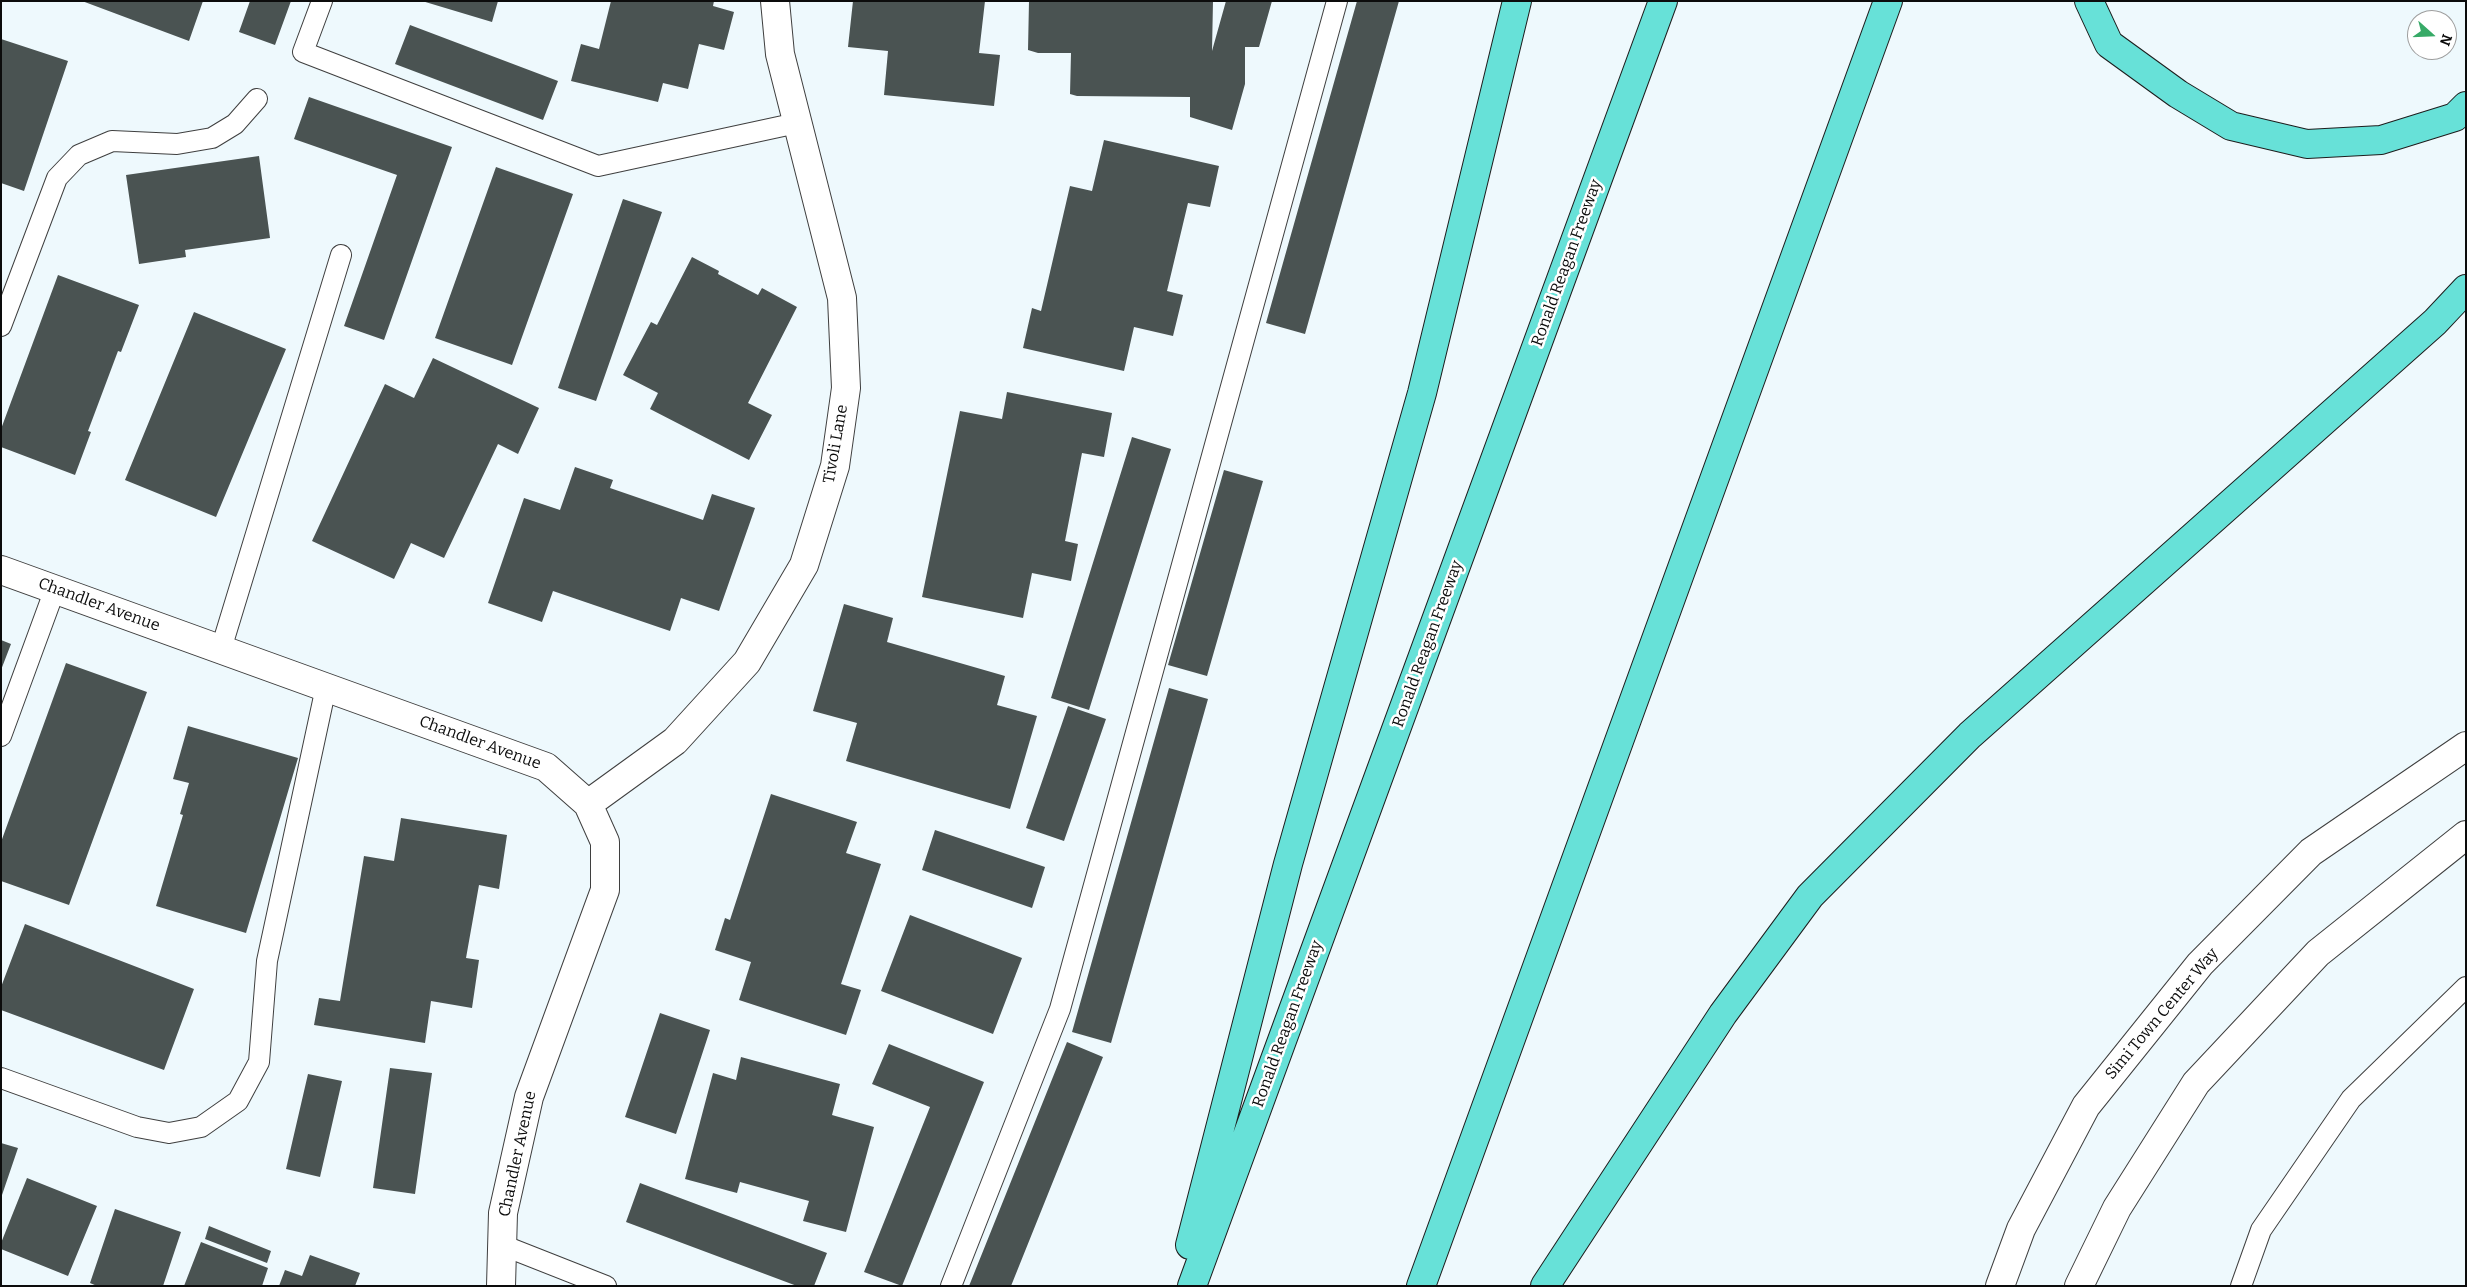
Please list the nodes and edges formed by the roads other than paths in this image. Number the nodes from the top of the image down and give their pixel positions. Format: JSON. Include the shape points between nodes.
{"nodes":[{"id":1,"x":322,"y":1,"type":"edge"},
{"id":2,"x":775,"y":1,"type":"edge"},
{"id":3,"x":1337,"y":1,"type":"edge"},
{"id":4,"x":1517,"y":1,"type":"edge"},
{"id":5,"x":1663,"y":1,"type":"edge"},
{"id":6,"x":1888,"y":1,"type":"edge"},
{"id":7,"x":2089,"y":1,"type":"edge"},
{"id":8,"x":257,"y":98,"type":"dead end"},
{"id":9,"x":2466,"y":106,"type":"edge"},
{"id":10,"x":797,"y":123,"type":"junction"},
{"id":11,"x":341,"y":255,"type":"dead end"},
{"id":12,"x":2466,"y":289,"type":"edge"},
{"id":13,"x":1,"y":326,"type":"edge"},
{"id":14,"x":1,"y":570,"type":"edge"},
{"id":15,"x":55,"y":589,"type":"junction"},
{"id":16,"x":221,"y":649,"type":"junction"},
{"id":17,"x":326,"y":687,"type":"junction"},
{"id":18,"x":1,"y":736,"type":"edge"},
{"id":19,"x":2465,"y":748,"type":"edge"},
{"id":20,"x":588,"y":804,"type":"junction"},
{"id":21,"x":2466,"y":835,"type":"edge"},
{"id":22,"x":2466,"y":987,"type":"edge"},
{"id":23,"x":1,"y":1078,"type":"edge"},
{"id":24,"x":502,"y":1245,"type":"junction"},
{"id":25,"x":501,"y":1286,"type":"edge"},
{"id":26,"x":606,"y":1286,"type":"edge"},
{"id":27,"x":951,"y":1286,"type":"edge"},
{"id":28,"x":1180,"y":1286,"type":"edge"},
{"id":29,"x":1192,"y":1286,"type":"edge"},
{"id":30,"x":1421,"y":1286,"type":"edge"},
{"id":31,"x":1545,"y":1286,"type":"edge"},
{"id":32,"x":2000,"y":1286,"type":"edge"},
{"id":33,"x":2079,"y":1286,"type":"edge"},
{"id":34,"x":2241,"y":1286,"type":"edge"}],
"edges":[{"from":1,"to":10,"type":"lane","via":[[304,52],[598,166]]},
{"from":2,"to":10,"type":"street","name":"Tivoli Lane","via":[[780,54]]},
{"from":3,"to":27,"type":"lane","via":[[1060,1009]]},
{"from":4,"to":28,"type":"highway","via":[[1422,393],[1288,864]]},
{"from":5,"to":29,"type":"highway","name":"Ronald Reagan Freeway"},
{"from":6,"to":30,"type":"highway"},
{"from":7,"to":9,"type":"highway","via":[[2110,44],[2178,94],[2231,126],[2307,144],[2381,140],[2455,117]]},
{"from":8,"to":13,"type":"lane","via":[[235,124],[212,138],[177,144],[112,141],[79,155],[56,178]]},
{"from":10,"to":20,"type":"street","name":"Tivoli Lane","via":[[842,298],[846,388],[835,466],[804,565],[747,662],[674,741]]},
{"from":11,"to":16,"type":"lane"},
{"from":12,"to":31,"type":"highway","via":[[2435,322],[1970,735],[1810,896],[1723,1014]]},
{"from":14,"to":15,"type":"street","name":"Chandler Avenue"},
{"from":15,"to":16,"type":"street","name":"Chandler Avenue"},
{"from":15,"to":18,"type":"lane"},
{"from":16,"to":17,"type":"street","name":"Chandler Avenue"},
{"from":17,"to":20,"type":"street","name":"Chandler Avenue","via":[[546,767]]},
{"from":17,"to":23,"type":"lane","via":[[267,960],[259,1062],[238,1101],[201,1127],[169,1133],[137,1127]]},
{"from":19,"to":32,"type":"street","name":"Simi Town Center Way","via":[[2311,852],[2200,964],[2086,1106],[2021,1229]]},
{"from":20,"to":24,"type":"street","name":"Chandler Avenue","via":[[605,842],[605,890],[529,1097],[503,1213]]},
{"from":21,"to":33,"type":"street","via":[[2318,953],[2196,1083],[2117,1208]]},
{"from":22,"to":34,"type":"lane","via":[[2351,1098],[2261,1230]]},
{"from":24,"to":25,"type":"street","name":"Chandler Avenue"},
{"from":24,"to":26,"type":"lane"}]}
